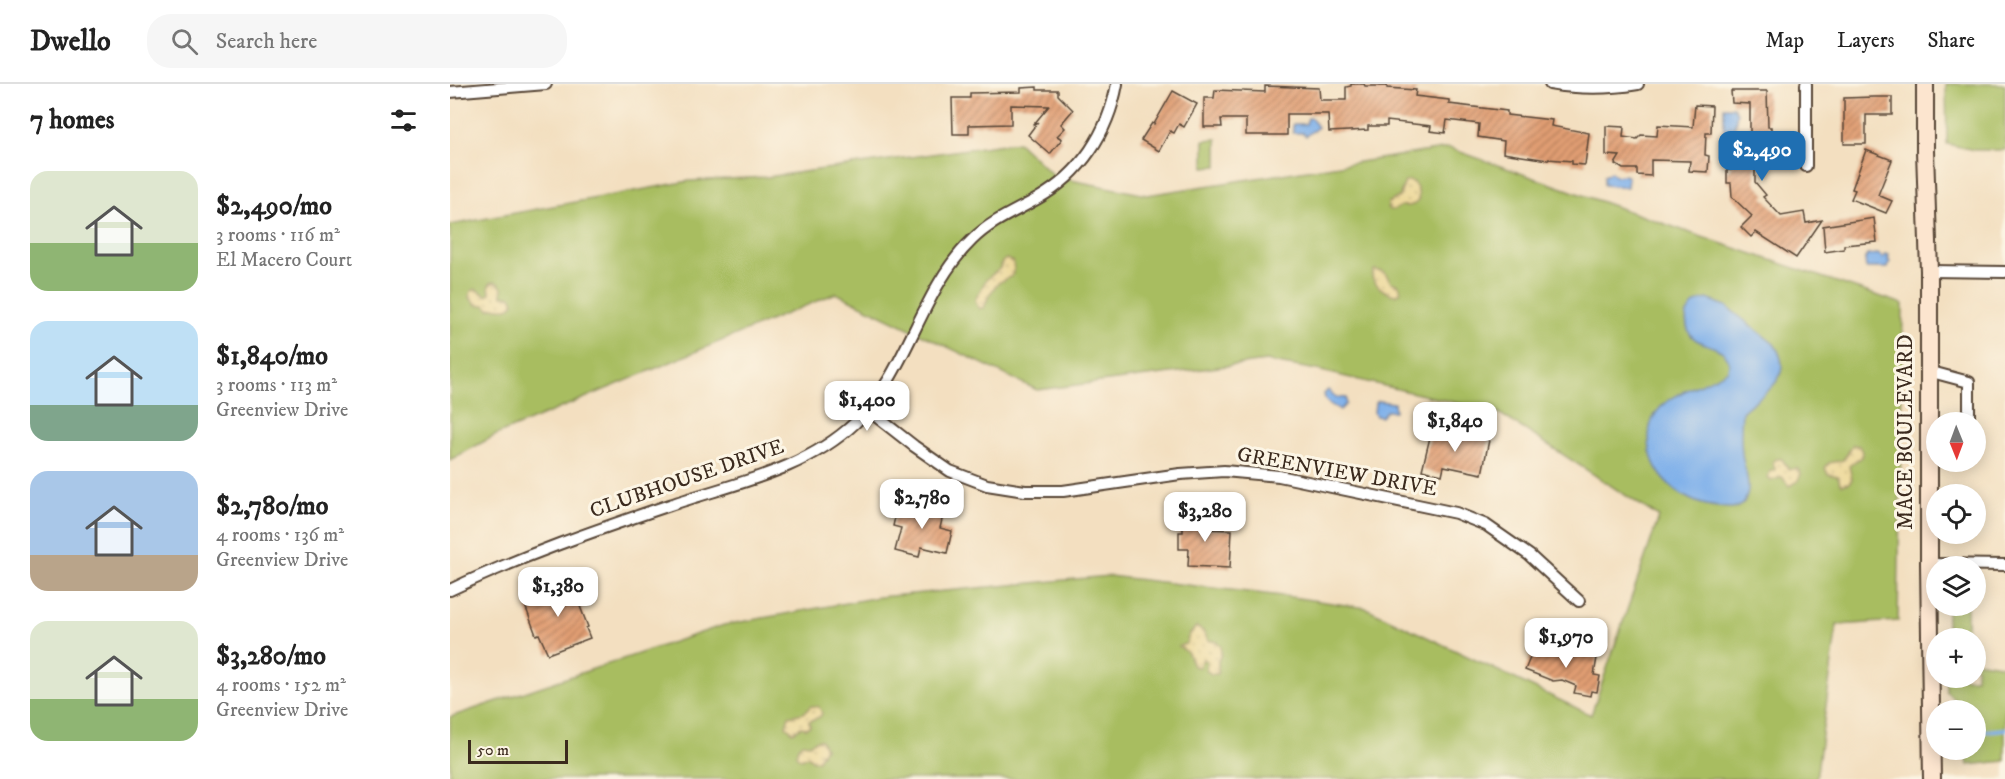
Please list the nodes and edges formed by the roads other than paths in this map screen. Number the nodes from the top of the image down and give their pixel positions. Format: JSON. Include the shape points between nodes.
{"nodes":[{"id":1,"x":546,"y":84,"type":"edge"},
{"id":2,"x":1117,"y":84,"type":"edge"},
{"id":3,"x":1550,"y":84,"type":"edge"},
{"id":4,"x":1638,"y":84,"type":"edge"},
{"id":5,"x":1806,"y":84,"type":"edge"},
{"id":6,"x":1925,"y":84,"type":"edge"},
{"id":7,"x":450,"y":92,"type":"edge"},
{"id":8,"x":1806,"y":166,"type":"dead end"},
{"id":9,"x":1929,"y":271,"type":"junction"},
{"id":10,"x":2005,"y":272,"type":"edge"},
{"id":11,"x":1928,"y":371,"type":"junction"},
{"id":12,"x":868,"y":410,"type":"junction"},
{"id":13,"x":1930,"y":412,"type":"edge"},
{"id":14,"x":1969,"y":412,"type":"edge"},
{"id":15,"x":1931,"y":472,"type":"edge"},
{"id":16,"x":1929,"y":556,"type":"edge"},
{"id":17,"x":1986,"y":565,"type":"edge"},
{"id":18,"x":2005,"y":565,"type":"edge"},
{"id":19,"x":450,"y":590,"type":"edge"},
{"id":20,"x":1579,"y":601,"type":"dead end"},
{"id":21,"x":1930,"y":616,"type":"edge"},
{"id":22,"x":1932,"y":779,"type":"edge"}],
"edges":[{"from":1,"to":7,"type":"street"},
{"from":2,"to":12,"type":"street","name":"CLUBHOUSE DRIVE","via":[[1101,136],[1078,167],[1051,191],[988,226],[958,256]]},
{"from":3,"to":4,"type":"street","via":[[1575,88]]},
{"from":5,"to":8,"type":"street"},
{"from":6,"to":9,"type":"street","name":"MACE BOULEVARD"},
{"from":9,"to":10,"type":"street"},
{"from":9,"to":11,"type":"street","name":"MACE BOULEVARD"},
{"from":11,"to":13,"type":"street","name":"MACE BOULEVARD"},
{"from":11,"to":14,"type":"street","via":[[1969,382]]},
{"from":12,"to":19,"type":"street","name":"CLUBHOUSE DRIVE","via":[[817,453],[783,469],[599,529]]},
{"from":12,"to":20,"type":"street","name":"GREENVIEW DRIVE","via":[[950,471],[987,485],[1063,491],[1224,471],[1279,476],[1456,513],[1486,525],[1529,555]]},
{"from":15,"to":16,"type":"street","name":"MACE BOULEVARD"},
{"from":17,"to":18,"type":"street"},
{"from":21,"to":22,"type":"street","name":"MACE BOULEVARD"}]}
